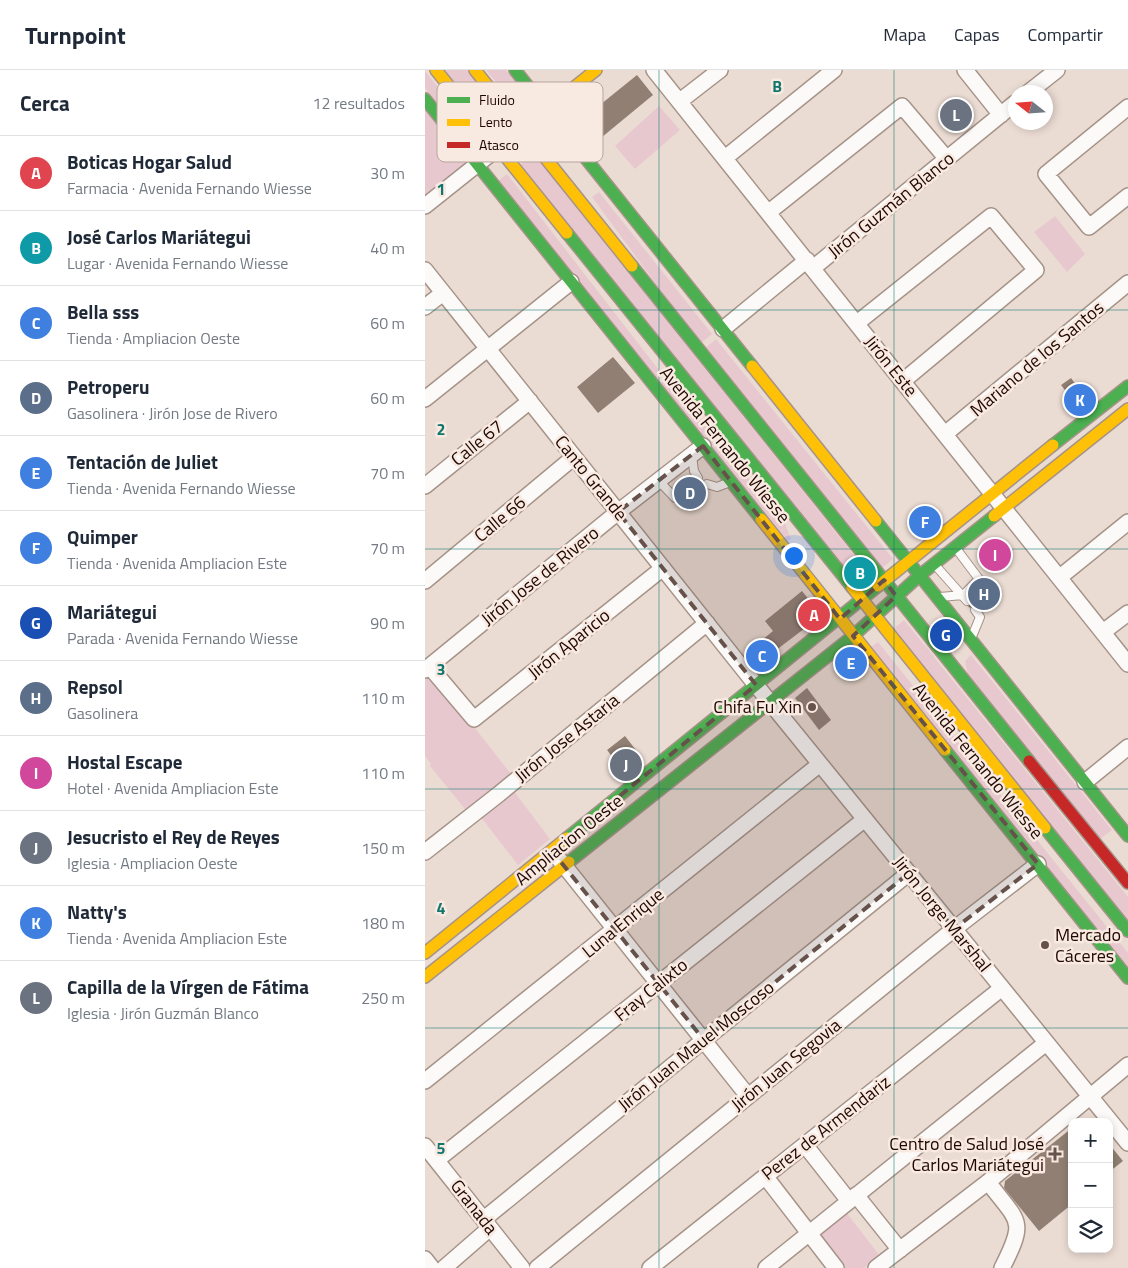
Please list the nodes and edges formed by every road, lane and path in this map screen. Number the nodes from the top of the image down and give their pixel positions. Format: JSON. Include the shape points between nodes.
{"nodes":[{"id":1,"x":436,"y":70,"type":"edge"},
{"id":2,"x":475,"y":70,"type":"edge"},
{"id":3,"x":515,"y":70,"type":"edge"},
{"id":4,"x":596,"y":70,"type":"edge"},
{"id":5,"x":654,"y":70,"type":"edge"},
{"id":6,"x":720,"y":70,"type":"edge"},
{"id":7,"x":834,"y":70,"type":"edge"},
{"id":8,"x":965,"y":70,"type":"edge"},
{"id":9,"x":1057,"y":70,"type":"edge"},
{"id":10,"x":446,"y":82,"type":"edge"},
{"id":11,"x":485,"y":82,"type":"edge"},
{"id":12,"x":525,"y":82,"type":"edge"},
{"id":13,"x":581,"y":82,"type":"edge"},
{"id":14,"x":1038,"y":85,"type":"edge"},
{"id":15,"x":425,"y":99,"type":"edge"},
{"id":16,"x":680,"y":101,"type":"junction"},
{"id":17,"x":1128,"y":106,"type":"edge"},
{"id":18,"x":1008,"y":109,"type":"edge"},
{"id":19,"x":437,"y":114,"type":"edge"},
{"id":20,"x":1001,"y":115,"type":"junction"},
{"id":21,"x":725,"y":158,"type":"junction"},
{"id":22,"x":947,"y":159,"type":"junction"},
{"id":23,"x":475,"y":162,"type":"edge"},
{"id":24,"x":481,"y":162,"type":"edge"},
{"id":25,"x":511,"y":162,"type":"edge"},
{"id":26,"x":548,"y":162,"type":"edge"},
{"id":27,"x":589,"y":162,"type":"edge"},
{"id":28,"x":477,"y":165,"type":"junction"},
{"id":29,"x":1128,"y":196,"type":"edge"},
{"id":30,"x":425,"y":206,"type":"edge"},
{"id":31,"x":769,"y":212,"type":"junction"},
{"id":32,"x":810,"y":264,"type":"junction"},
{"id":33,"x":425,"y":270,"type":"edge"},
{"id":34,"x":571,"y":282,"type":"junction"},
{"id":35,"x":1128,"y":283,"type":"edge"},
{"id":36,"x":443,"y":293,"type":"junction"},
{"id":37,"x":425,"y":307,"type":"edge"},
{"id":38,"x":857,"y":323,"type":"junction"},
{"id":39,"x":723,"y":329,"type":"junction"},
{"id":40,"x":487,"y":348,"type":"junction"},
{"id":41,"x":903,"y":381,"type":"junction"},
{"id":42,"x":1128,"y":386,"type":"edge"},
{"id":43,"x":425,"y":399,"type":"edge"},
{"id":44,"x":530,"y":401,"type":"junction"},
{"id":45,"x":1128,"y":408,"type":"edge"},
{"id":46,"x":945,"y":434,"type":"junction"},
{"id":47,"x":697,"y":451,"type":"junction"},
{"id":48,"x":574,"y":457,"type":"junction"},
{"id":49,"x":659,"y":481,"type":"junction"},
{"id":50,"x":731,"y":481,"type":"junction"},
{"id":51,"x":707,"y":484,"type":"dead end"},
{"id":52,"x":425,"y":486,"type":"edge"},
{"id":53,"x":993,"y":494,"type":"junction"},
{"id":54,"x":1004,"y":508,"type":"junction"},
{"id":55,"x":618,"y":512,"type":"junction"},
{"id":56,"x":1128,"y":522,"type":"edge"},
{"id":57,"x":955,"y":547,"type":"junction"},
{"id":58,"x":908,"y":561,"type":"junction"},
{"id":59,"x":934,"y":564,"type":"junction"},
{"id":60,"x":663,"y":568,"type":"junction"},
{"id":61,"x":919,"y":576,"type":"junction"},
{"id":62,"x":1060,"y":577,"type":"junction"},
{"id":63,"x":884,"y":580,"type":"junction"},
{"id":64,"x":425,"y":581,"type":"edge"},
{"id":65,"x":896,"y":596,"type":"junction"},
{"id":66,"x":936,"y":597,"type":"junction"},
{"id":67,"x":965,"y":598,"type":"junction"},
{"id":68,"x":862,"y":601,"type":"junction"},
{"id":69,"x":975,"y":610,"type":"dead end"},
{"id":70,"x":1128,"y":613,"type":"edge"},
{"id":71,"x":875,"y":617,"type":"junction"},
{"id":72,"x":840,"y":619,"type":"junction"},
{"id":73,"x":707,"y":623,"type":"junction"},
{"id":74,"x":1103,"y":632,"type":"junction"},
{"id":75,"x":853,"y":636,"type":"junction"},
{"id":76,"x":971,"y":640,"type":"junction"},
{"id":77,"x":1128,"y":664,"type":"edge"},
{"id":78,"x":427,"y":668,"type":"edge"},
{"id":79,"x":756,"y":685,"type":"junction"},
{"id":80,"x":769,"y":701,"type":"junction"},
{"id":81,"x":1128,"y":747,"type":"edge"},
{"id":82,"x":821,"y":764,"type":"junction"},
{"id":83,"x":1085,"y":782,"type":"junction"},
{"id":84,"x":865,"y":819,"type":"junction"},
{"id":85,"x":1128,"y":836,"type":"edge"},
{"id":86,"x":552,"y":850,"type":"junction"},
{"id":87,"x":425,"y":852,"type":"edge"},
{"id":88,"x":1038,"y":864,"type":"junction"},
{"id":89,"x":565,"y":866,"type":"junction"},
{"id":90,"x":909,"y":873,"type":"junction"},
{"id":91,"x":1128,"y":883,"type":"edge"},
{"id":92,"x":615,"y":929,"type":"junction"},
{"id":93,"x":954,"y":929,"type":"junction"},
{"id":94,"x":1128,"y":931,"type":"edge"},
{"id":95,"x":425,"y":953,"type":"edge"},
{"id":96,"x":425,"y":977,"type":"edge"},
{"id":97,"x":1128,"y":978,"type":"edge"},
{"id":98,"x":659,"y":983,"type":"junction"},
{"id":99,"x":1002,"y":988,"type":"junction"},
{"id":100,"x":704,"y":1040,"type":"junction"},
{"id":101,"x":1046,"y":1042,"type":"junction"},
{"id":102,"x":1128,"y":1065,"type":"edge"},
{"id":103,"x":425,"y":1081,"type":"edge"},
{"id":104,"x":749,"y":1096,"type":"junction"},
{"id":105,"x":1091,"y":1098,"type":"junction"},
{"id":106,"x":1128,"y":1143,"type":"edge"},
{"id":107,"x":805,"y":1145,"type":"junction"},
{"id":108,"x":425,"y":1146,"type":"edge"},
{"id":109,"x":437,"y":1160,"type":"junction"},
{"id":110,"x":765,"y":1176,"type":"junction"},
{"id":111,"x":988,"y":1182,"type":"junction"},
{"id":112,"x":853,"y":1198,"type":"junction"},
{"id":113,"x":487,"y":1224,"type":"junction"},
{"id":114,"x":809,"y":1234,"type":"junction"},
{"id":115,"x":900,"y":1250,"type":"junction"},
{"id":116,"x":425,"y":1259,"type":"edge"},
{"id":117,"x":432,"y":1268,"type":"edge"},
{"id":118,"x":444,"y":1268,"type":"edge"},
{"id":119,"x":522,"y":1268,"type":"edge"},
{"id":120,"x":537,"y":1268,"type":"edge"},
{"id":121,"x":650,"y":1268,"type":"edge"},
{"id":122,"x":766,"y":1268,"type":"edge"},
{"id":123,"x":836,"y":1268,"type":"edge"},
{"id":124,"x":876,"y":1268,"type":"edge"},
{"id":125,"x":1002,"y":1268,"type":"edge"}],
"edges":[{"from":1,"to":10,"type":"main road","name":"Avenida Fernando Wiesse"},
{"from":2,"to":11,"type":"main road"},
{"from":3,"to":12,"type":"main road"},
{"from":4,"to":13,"type":"main road"},
{"from":5,"to":16,"type":"street","name":"Jirón Este"},
{"from":6,"to":16,"type":"street"},
{"from":7,"to":21,"type":"street"},
{"from":8,"to":20,"type":"street"},
{"from":9,"to":14,"type":"street"},
{"from":15,"to":19,"type":"main road","name":"Avenida Fernando Wiesse"},
{"from":16,"to":21,"type":"street","name":"Jirón Este"},
{"from":17,"to":29,"type":"street","via":[[1046,174],[1089,227]]},
{"from":18,"to":20,"type":"street","name":"Jirón Guzmán Blanco"},
{"from":20,"to":22,"type":"street","name":"Jirón Guzmán Blanco"},
{"from":21,"to":31,"type":"street","name":"Jirón Este"},
{"from":22,"to":31,"type":"street","via":[[903,106]]},
{"from":22,"to":32,"type":"street","name":"Jirón Guzmán Blanco"},
{"from":23,"to":28,"type":"main road","name":"Avenida Fernando Wiesse"},
{"from":24,"to":28,"type":"street"},
{"from":25,"to":68,"type":"main road","name":"Avenida Fernando Wiesse"},
{"from":26,"to":63,"type":"main road"},
{"from":27,"to":39,"type":"main road"},
{"from":28,"to":30,"type":"street"},
{"from":28,"to":34,"type":"main road","name":"Avenida Fernando Wiesse"},
{"from":31,"to":32,"type":"street","name":"Jirón Este"},
{"from":32,"to":38,"type":"street","name":"Jirón Este"},
{"from":32,"to":39,"type":"street","name":"Jirón Guzmán Blanco"},
{"from":33,"to":36,"type":"street","name":"Canto Grande"},
{"from":34,"to":40,"type":"street"},
{"from":34,"to":47,"type":"main road","name":"Avenida Fernando Wiesse"},
{"from":35,"to":46,"type":"street","name":"Mariano de los Santos"},
{"from":36,"to":37,"type":"street"},
{"from":36,"to":40,"type":"street","name":"Canto Grande"},
{"from":38,"to":41,"type":"street","name":"Jirón Este"},
{"from":38,"to":41,"type":"street","via":[[991,216],[1036,270]]},
{"from":39,"to":58,"type":"main road"},
{"from":40,"to":43,"type":"street"},
{"from":40,"to":44,"type":"street","name":"Canto Grande"},
{"from":41,"to":46,"type":"street","name":"Jirón Este"},
{"from":42,"to":53,"type":"main road","name":"Ampliacion Oeste"},
{"from":44,"to":48,"type":"street","name":"Canto Grande"},
{"from":44,"to":52,"type":"street","name":"Calle 67"},
{"from":45,"to":54,"type":"main road","name":"Ampliacion Oeste"},
{"from":46,"to":53,"type":"street","name":"Jirón Este"},
{"from":47,"to":49,"type":"street","name":"Jirón Jose de Rivero"},
{"from":47,"to":49,"type":"lane","via":[[697,476],[678,498]]},
{"from":47,"to":50,"type":"main road","name":"Avenida Fernando Wiesse"},
{"from":48,"to":55,"type":"street","name":"Canto Grande"},
{"from":48,"to":64,"type":"street","name":"Calle 66"},
{"from":49,"to":55,"type":"street","name":"Jirón Jose de Rivero"},
{"from":50,"to":51,"type":"lane","via":[[717,487]]},
{"from":50,"to":72,"type":"main road","name":"Avenida Fernando Wiesse"},
{"from":53,"to":54,"type":"street","name":"Jirón Este"},
{"from":53,"to":58,"type":"main road","name":"Ampliacion Oeste"},
{"from":54,"to":57,"type":"main road","name":"Ampliacion Oeste"},
{"from":54,"to":62,"type":"street","name":"Jirón Este"},
{"from":55,"to":60,"type":"street","name":"Canto Grande"},
{"from":55,"to":78,"type":"street","name":"Jirón Jose de Rivero"},
{"from":56,"to":62,"type":"street"},
{"from":57,"to":59,"type":"main road","name":"Ampliacion Oeste"},
{"from":57,"to":67,"type":"lane","via":[[979,579]]},
{"from":58,"to":61,"type":"main road"},
{"from":58,"to":63,"type":"main road","name":"Ampliacion Oeste"},
{"from":59,"to":61,"type":"main road","name":"Ampliacion Oeste"},
{"from":59,"to":67,"type":"lane"},
{"from":60,"to":73,"type":"street","name":"Canto Grande"},
{"from":60,"to":78,"type":"street","name":"Jirón Aparicio","via":[[474,719]]},
{"from":61,"to":65,"type":"main road","name":"Ampliacion Oeste"},
{"from":61,"to":66,"type":"main road"},
{"from":62,"to":74,"type":"street","name":"Jirón Este"},
{"from":63,"to":65,"type":"main road"},
{"from":63,"to":68,"type":"main road","name":"Ampliacion Oeste"},
{"from":65,"to":71,"type":"main road","name":"Ampliacion Oeste"},
{"from":65,"to":91,"type":"main road"},
{"from":66,"to":67,"type":"lane"},
{"from":66,"to":76,"type":"main road"},
{"from":68,"to":71,"type":"main road","name":"Avenida Fernando Wiesse"},
{"from":68,"to":72,"type":"main road","name":"Ampliacion Oeste"},
{"from":69,"to":76,"type":"lane","via":[[980,617]]},
{"from":70,"to":74,"type":"street"},
{"from":71,"to":75,"type":"main road","name":"Ampliacion Oeste"},
{"from":71,"to":94,"type":"main road","name":"Avenida Fernando Wiesse"},
{"from":72,"to":75,"type":"main road","name":"Avenida Fernando Wiesse"},
{"from":72,"to":79,"type":"main road","name":"Ampliacion Oeste"},
{"from":73,"to":79,"type":"street","name":"Canto Grande"},
{"from":73,"to":87,"type":"street","name":"Jirón Jose Astaria"},
{"from":74,"to":77,"type":"street","name":"Jirón Este"},
{"from":75,"to":80,"type":"main road","name":"Ampliacion Oeste"},
{"from":75,"to":88,"type":"main road","name":"Avenida Fernando Wiesse"},
{"from":76,"to":83,"type":"main road"},
{"from":79,"to":80,"type":"street","name":"Jirón Jorge Marshal"},
{"from":79,"to":86,"type":"main road","name":"Ampliacion Oeste"},
{"from":80,"to":82,"type":"street","name":"Jirón Jorge Marshal"},
{"from":80,"to":89,"type":"main road","name":"Ampliacion Oeste"},
{"from":81,"to":83,"type":"street"},
{"from":82,"to":84,"type":"street","name":"Jirón Jorge Marshal"},
{"from":82,"to":92,"type":"street","name":"Luna Enrique"},
{"from":83,"to":85,"type":"main road"},
{"from":84,"to":90,"type":"street","name":"Jirón Jorge Marshal"},
{"from":84,"to":98,"type":"street","name":"Fray Calixto"},
{"from":86,"to":89,"type":"street"},
{"from":86,"to":95,"type":"main road","name":"Ampliacion Oeste"},
{"from":88,"to":93,"type":"street","name":"Jirón Juan Segovia"},
{"from":88,"to":97,"type":"main road","name":"Avenida Fernando Wiesse"},
{"from":89,"to":92,"type":"street"},
{"from":89,"to":96,"type":"main road","name":"Ampliacion Oeste"},
{"from":90,"to":93,"type":"street","name":"Jirón Jorge Marshal"},
{"from":90,"to":100,"type":"street","name":"Jirón Juan Mauel Moscoso"},
{"from":92,"to":98,"type":"street"},
{"from":92,"to":103,"type":"street","name":"Luna Enrique"},
{"from":93,"to":99,"type":"street","name":"Jirón Jorge Marshal"},
{"from":93,"to":104,"type":"street","name":"Jirón Juan Segovia"},
{"from":98,"to":100,"type":"street"},
{"from":98,"to":109,"type":"street","name":"Fray Calixto"},
{"from":99,"to":101,"type":"street","name":"Jirón Jorge Marshal"},
{"from":99,"to":107,"type":"street","name":"Perez de Armendariz"},
{"from":100,"to":104,"type":"street"},
{"from":100,"to":113,"type":"street","name":"Jirón Juan Mauel Moscoso"},
{"from":101,"to":105,"type":"street","name":"Jirón Jorge Marshal"},
{"from":101,"to":112,"type":"street"},
{"from":102,"to":105,"type":"street"},
{"from":104,"to":120,"type":"street","name":"Jirón Juan Segovia"},
{"from":105,"to":106,"type":"street","name":"Jirón Jorge Marshal"},
{"from":105,"to":111,"type":"street"},
{"from":107,"to":110,"type":"street","name":"Perez de Armendariz"},
{"from":107,"to":112,"type":"street"},
{"from":108,"to":109,"type":"street","name":"Granada"},
{"from":109,"to":113,"type":"street","name":"Granada"},
{"from":110,"to":114,"type":"street"},
{"from":110,"to":121,"type":"street","name":"Perez de Armendariz"},
{"from":111,"to":115,"type":"street"},
{"from":111,"to":125,"type":"street","via":[[1018,1222],[1018,1233]]},
{"from":112,"to":114,"type":"street"},
{"from":112,"to":115,"type":"street"},
{"from":113,"to":118,"type":"street","name":"Jirón Juan Mauel Moscoso"},
{"from":113,"to":119,"type":"street","name":"Granada"},
{"from":114,"to":122,"type":"street"},
{"from":114,"to":123,"type":"street"},
{"from":115,"to":124,"type":"street"},
{"from":116,"to":117,"type":"street"}]}
